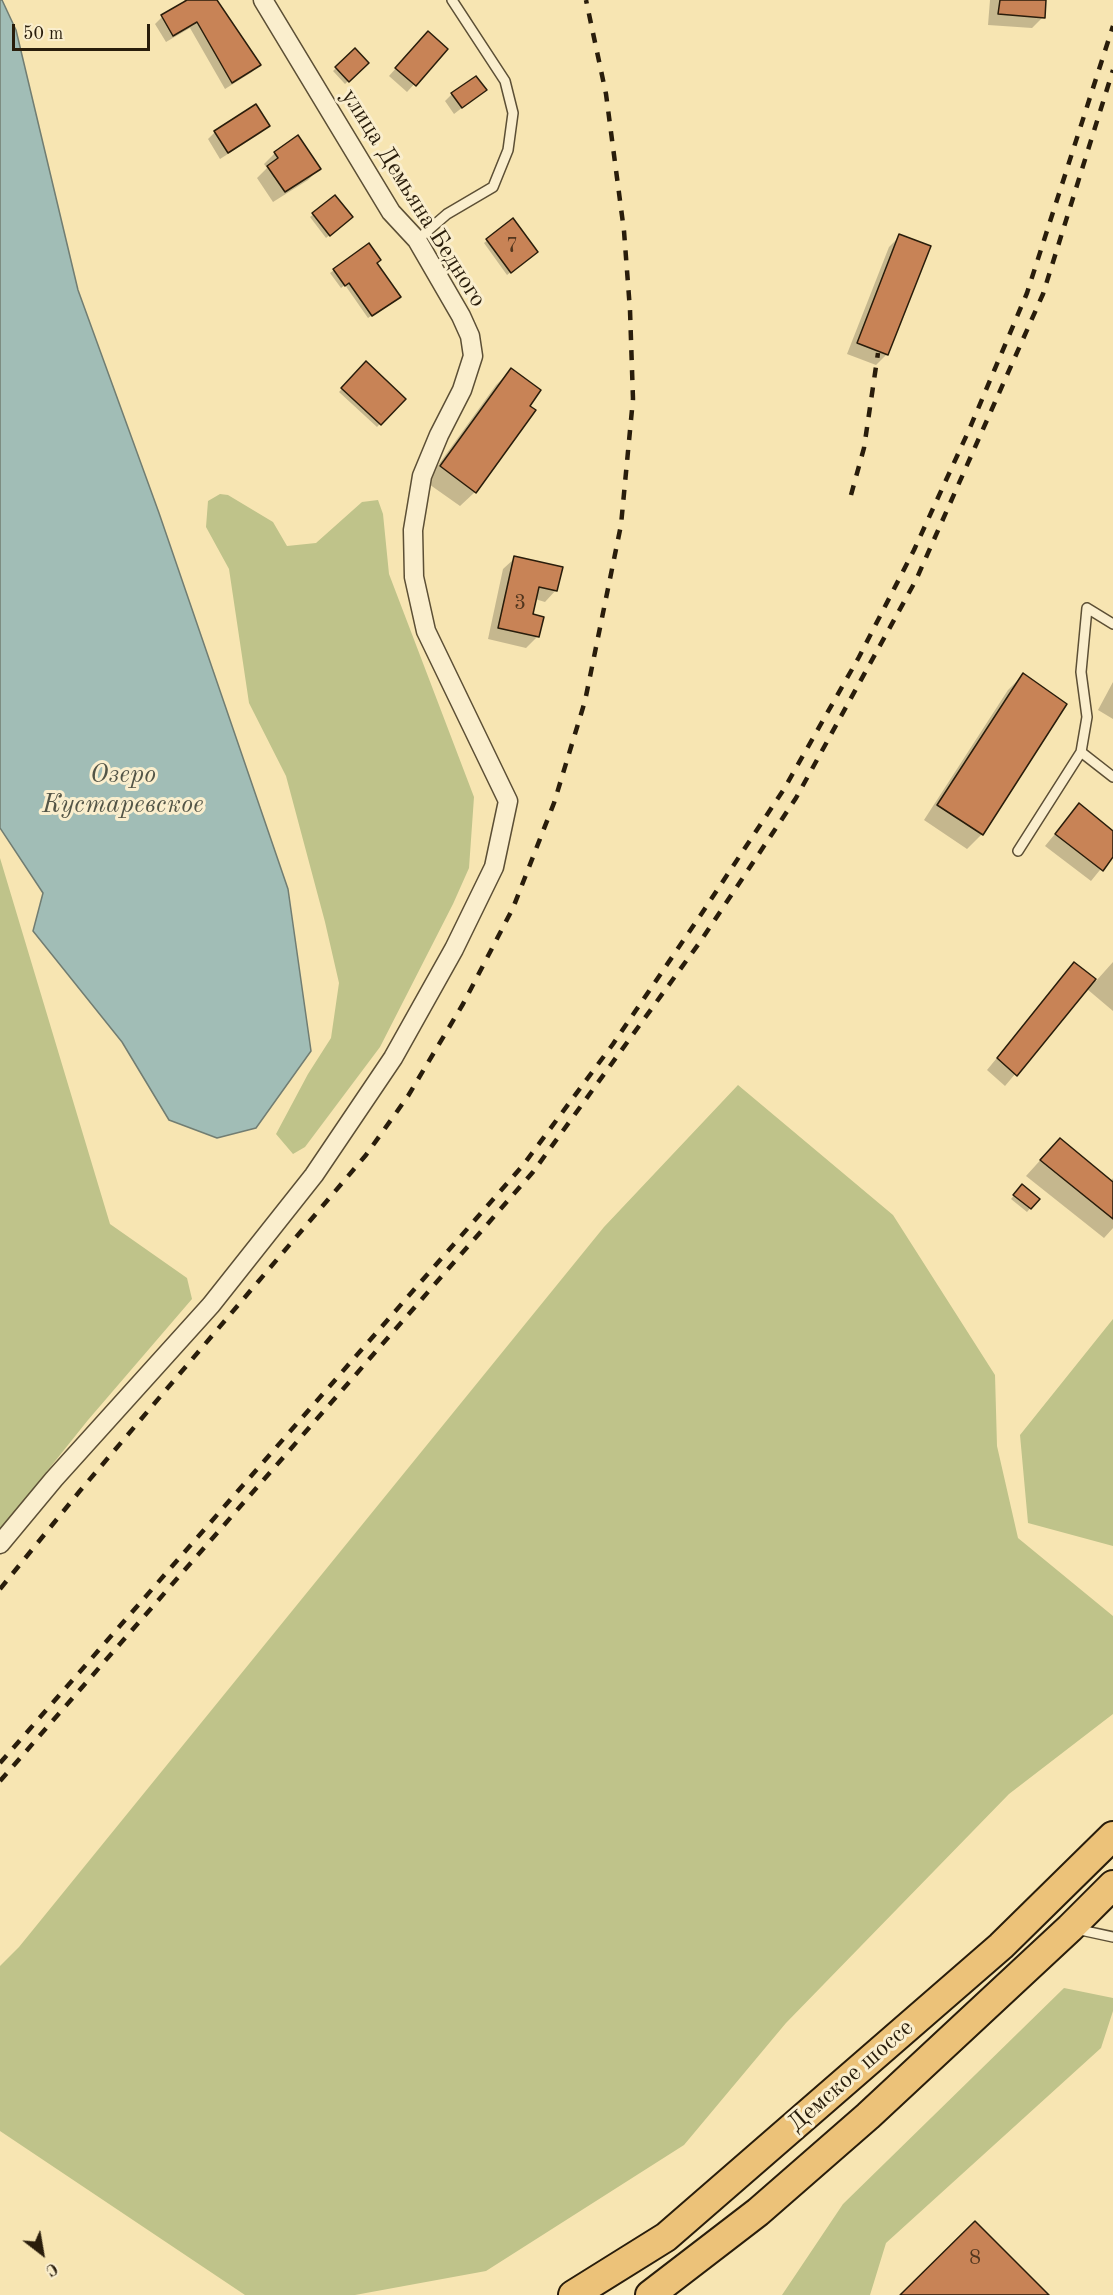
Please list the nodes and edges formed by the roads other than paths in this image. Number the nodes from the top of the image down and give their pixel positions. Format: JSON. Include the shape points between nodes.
{"nodes":[{"id":1,"x":263,"y":0,"type":"edge"},
{"id":2,"x":452,"y":0,"type":"edge"},
{"id":3,"x":417,"y":240,"type":"junction"},
{"id":4,"x":1113,"y":624,"type":"edge"},
{"id":5,"x":1081,"y":752,"type":"junction"},
{"id":6,"x":1113,"y":777,"type":"edge"},
{"id":7,"x":1018,"y":851,"type":"dead end"},
{"id":8,"x":0,"y":1545,"type":"edge"},
{"id":9,"x":1113,"y":1836,"type":"edge"},
{"id":10,"x":1113,"y":1885,"type":"edge"},
{"id":11,"x":1070,"y":1928,"type":"junction"},
{"id":12,"x":1113,"y":1937,"type":"edge"},
{"id":13,"x":573,"y":2295,"type":"edge"},
{"id":14,"x":650,"y":2295,"type":"edge"}],
"edges":[{"from":1,"to":3,"type":"street","name":"улица Демьяна Бедного","via":[[391,212]]},
{"from":2,"to":3,"type":"lane","via":[[505,81],[513,113],[508,150],[493,187],[447,214]]},
{"from":3,"to":8,"type":"street","name":"улица Демьяна Бедного","via":[[461,316],[470,336],[473,357],[422,476],[413,530],[414,577],[426,631],[508,801],[494,867],[393,1058],[314,1175],[211,1305],[54,1479]]},
{"from":4,"to":5,"type":"lane","via":[[1087,608],[1081,672],[1087,717]]},
{"from":5,"to":6,"type":"lane"},
{"from":5,"to":7,"type":"lane"},
{"from":9,"to":13,"type":"main road","name":"Демское шоссе","via":[[1001,1946],[666,2237]]},
{"from":10,"to":11,"type":"main road","name":"Демское шоссе"},
{"from":11,"to":12,"type":"lane"},
{"from":11,"to":14,"type":"main road","name":"Демское шоссе","via":[[868,2116],[758,2212]]}]}
